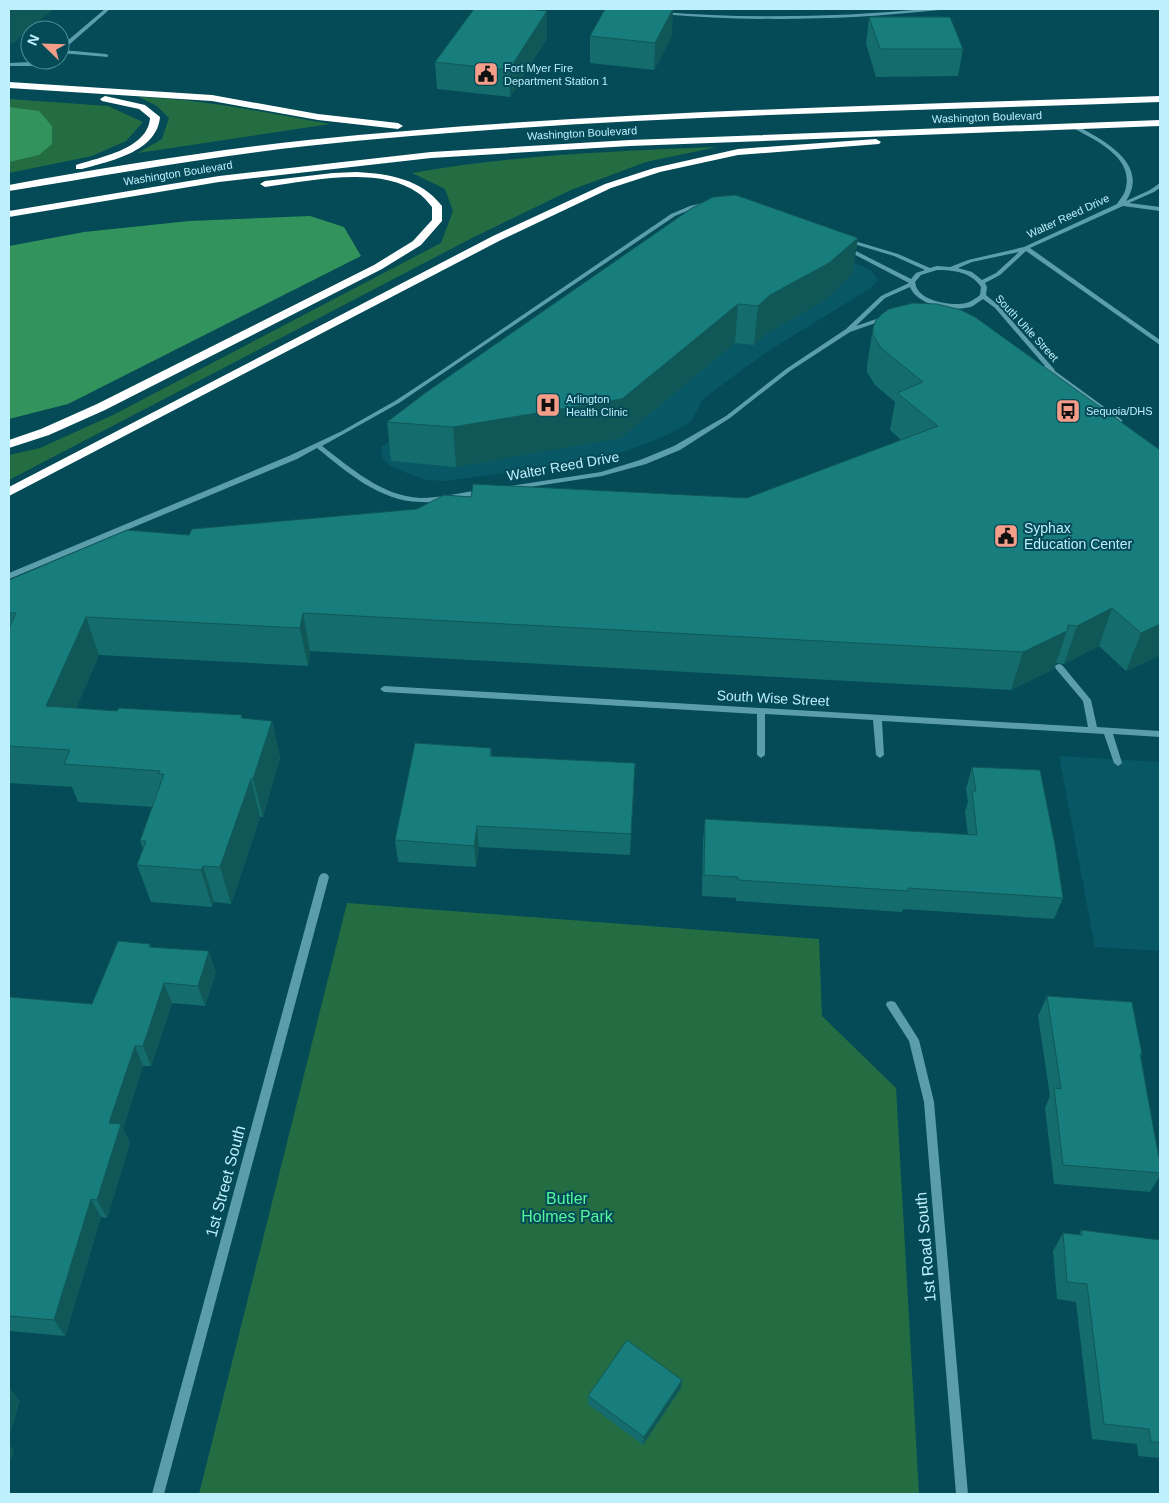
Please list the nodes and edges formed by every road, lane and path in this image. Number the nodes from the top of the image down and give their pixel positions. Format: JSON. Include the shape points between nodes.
{"nodes":[{"id":1,"x":108,"y":9,"type":"edge"},
{"id":2,"x":939,"y":9,"type":"edge"},
{"id":3,"x":656,"y":12,"type":"edge"},
{"id":4,"x":70,"y":42,"type":"edge"},
{"id":5,"x":70,"y":52,"type":"edge"},
{"id":6,"x":106,"y":56,"type":"dead end"},
{"id":7,"x":9,"y":85,"type":"edge"},
{"id":8,"x":1160,"y":89,"type":"edge"},
{"id":9,"x":9,"y":93,"type":"edge"},
{"id":10,"x":1160,"y":99,"type":"edge"},
{"id":11,"x":1013,"y":105,"type":"junction"},
{"id":12,"x":1160,"y":123,"type":"edge"},
{"id":13,"x":1072,"y":126,"type":"junction"},
{"id":14,"x":442,"y":130,"type":"junction"},
{"id":15,"x":956,"y":130,"type":"junction"},
{"id":16,"x":38,"y":182,"type":"junction"},
{"id":17,"x":1160,"y":185,"type":"edge"},
{"id":18,"x":9,"y":188,"type":"edge"},
{"id":19,"x":142,"y":191,"type":"junction"},
{"id":20,"x":712,"y":204,"type":"edge"},
{"id":21,"x":1120,"y":204,"type":"junction"},
{"id":22,"x":1160,"y":209,"type":"edge"},
{"id":23,"x":9,"y":214,"type":"edge"},
{"id":24,"x":1026,"y":248,"type":"junction"},
{"id":25,"x":952,"y":268,"type":"junction"},
{"id":26,"x":928,"y":269,"type":"junction"},
{"id":27,"x":982,"y":282,"type":"junction"},
{"id":28,"x":912,"y":283,"type":"junction"},
{"id":29,"x":983,"y":296,"type":"junction"},
{"id":30,"x":938,"y":304,"type":"junction"},
{"id":31,"x":929,"y":306,"type":"edge"},
{"id":32,"x":947,"y":306,"type":"junction"},
{"id":33,"x":896,"y":315,"type":"edge"},
{"id":34,"x":958,"y":316,"type":"edge"},
{"id":35,"x":848,"y":330,"type":"junction"},
{"id":36,"x":1160,"y":343,"type":"edge"},
{"id":37,"x":1032,"y":361,"type":"edge"},
{"id":38,"x":1055,"y":374,"type":"junction"},
{"id":39,"x":1128,"y":427,"type":"edge"},
{"id":40,"x":9,"y":444,"type":"edge"},
{"id":41,"x":318,"y":446,"type":"junction"},
{"id":42,"x":499,"y":489,"type":"edge"},
{"id":43,"x":489,"y":491,"type":"edge"},
{"id":44,"x":9,"y":492,"type":"edge"},
{"id":45,"x":9,"y":576,"type":"edge"},
{"id":46,"x":1059,"y":666,"type":"edge"},
{"id":47,"x":384,"y":689,"type":"dead end"},
{"id":48,"x":761,"y":711,"type":"junction"},
{"id":49,"x":877,"y":718,"type":"junction"},
{"id":50,"x":1093,"y":730,"type":"junction"},
{"id":51,"x":1107,"y":731,"type":"junction"},
{"id":52,"x":1160,"y":734,"type":"edge"},
{"id":53,"x":761,"y":755,"type":"dead end"},
{"id":54,"x":880,"y":755,"type":"dead end"},
{"id":55,"x":1118,"y":764,"type":"dead end"},
{"id":56,"x":324,"y":877,"type":"dead end"},
{"id":57,"x":891,"y":1005,"type":"dead end"},
{"id":58,"x":158,"y":1494,"type":"edge"},
{"id":59,"x":962,"y":1494,"type":"edge"}],
"edges":[{"from":1,"to":4,"type":"street"},
{"from":2,"to":3,"type":"street","via":[[873,16],[783,19]]},
{"from":5,"to":6,"type":"street"},
{"from":7,"to":14,"type":"highway","via":[[212,98],[358,123]]},
{"from":8,"to":11,"type":"highway"},
{"from":9,"to":16,"type":"highway","via":[[116,100],[142,107],[155,117],[155,130],[141,143]]},
{"from":10,"to":11,"type":"highway","name":"Washington Boulevard"},
{"from":11,"to":14,"type":"highway","name":"Washington Boulevard","via":[[619,119]]},
{"from":12,"to":13,"type":"highway","name":"Washington Boulevard"},
{"from":13,"to":15,"type":"highway","name":"Washington Boulevard"},
{"from":13,"to":21,"type":"street","name":"Walter Reed Drive","via":[[1121,156],[1130,179],[1129,192]]},
{"from":14,"to":16,"type":"highway","name":"Washington Boulevard","via":[[247,149]]},
{"from":15,"to":19,"type":"highway","name":"Washington Boulevard","via":[[491,151],[293,170]]},
{"from":15,"to":44,"type":"highway","via":[[855,145],[795,147],[709,157],[608,186],[481,246]]},
{"from":16,"to":18,"type":"highway","name":"Washington Boulevard"},
{"from":17,"to":21,"type":"street","name":"Walter Reed Drive"},
{"from":19,"to":23,"type":"highway","name":"Washington Boulevard"},
{"from":19,"to":40,"type":"highway","via":[[242,186],[341,176],[383,177],[406,182],[424,191],[437,206],[438,214],[426,236],[386,262],[101,407]]},
{"from":20,"to":41,"type":"street","via":[[692,207],[673,215],[419,387]]},
{"from":21,"to":22,"type":"street"},
{"from":21,"to":24,"type":"street","name":"Walter Reed Drive"},
{"from":24,"to":25,"type":"street","name":"Walter Reed Drive"},
{"from":24,"to":27,"type":"street","name":"Walter Reed Drive","via":[[998,274]]},
{"from":24,"to":36,"type":"street"},
{"from":25,"to":26,"type":"street"},
{"from":25,"to":27,"type":"street","via":[[970,273]]},
{"from":26,"to":28,"type":"street","name":"Walter Reed Drive","via":[[914,277]]},
{"from":26,"to":28,"type":"street","via":[[896,255],[838,241]]},
{"from":27,"to":29,"type":"street"},
{"from":28,"to":30,"type":"street","via":[[919,296]]},
{"from":28,"to":35,"type":"street","name":"Walter Reed Drive","via":[[883,297]]},
{"from":29,"to":32,"type":"street","via":[[973,303]]},
{"from":29,"to":38,"type":"street","name":"South Uhle Street","via":[[997,307]]},
{"from":30,"to":31,"type":"street"},
{"from":30,"to":32,"type":"street"},
{"from":32,"to":34,"type":"street"},
{"from":33,"to":35,"type":"street","name":"Walter Reed Drive"},
{"from":35,"to":42,"type":"street","name":"Walter Reed Drive","via":[[788,370],[728,417],[677,448],[602,474]]},
{"from":37,"to":38,"type":"street","name":"South Uhle Street"},
{"from":38,"to":39,"type":"street","name":"South Uhle Street"},
{"from":41,"to":43,"type":"street","name":"Walter Reed Drive","via":[[364,480],[404,497],[431,499]]},
{"from":41,"to":45,"type":"street"},
{"from":46,"to":50,"type":"street","via":[[1087,700]]},
{"from":47,"to":48,"type":"street","name":"South Wise Street"},
{"from":48,"to":49,"type":"street","name":"South Wise Street"},
{"from":48,"to":53,"type":"street"},
{"from":49,"to":50,"type":"street","name":"South Wise Street"},
{"from":49,"to":54,"type":"street"},
{"from":50,"to":51,"type":"street","name":"South Wise Street"},
{"from":51,"to":52,"type":"street","name":"South Wise Street"},
{"from":51,"to":55,"type":"street"},
{"from":56,"to":58,"type":"street","name":"1st Street South"},
{"from":57,"to":59,"type":"street","name":"1st Road South","via":[[914,1040],[929,1102]]}]}
